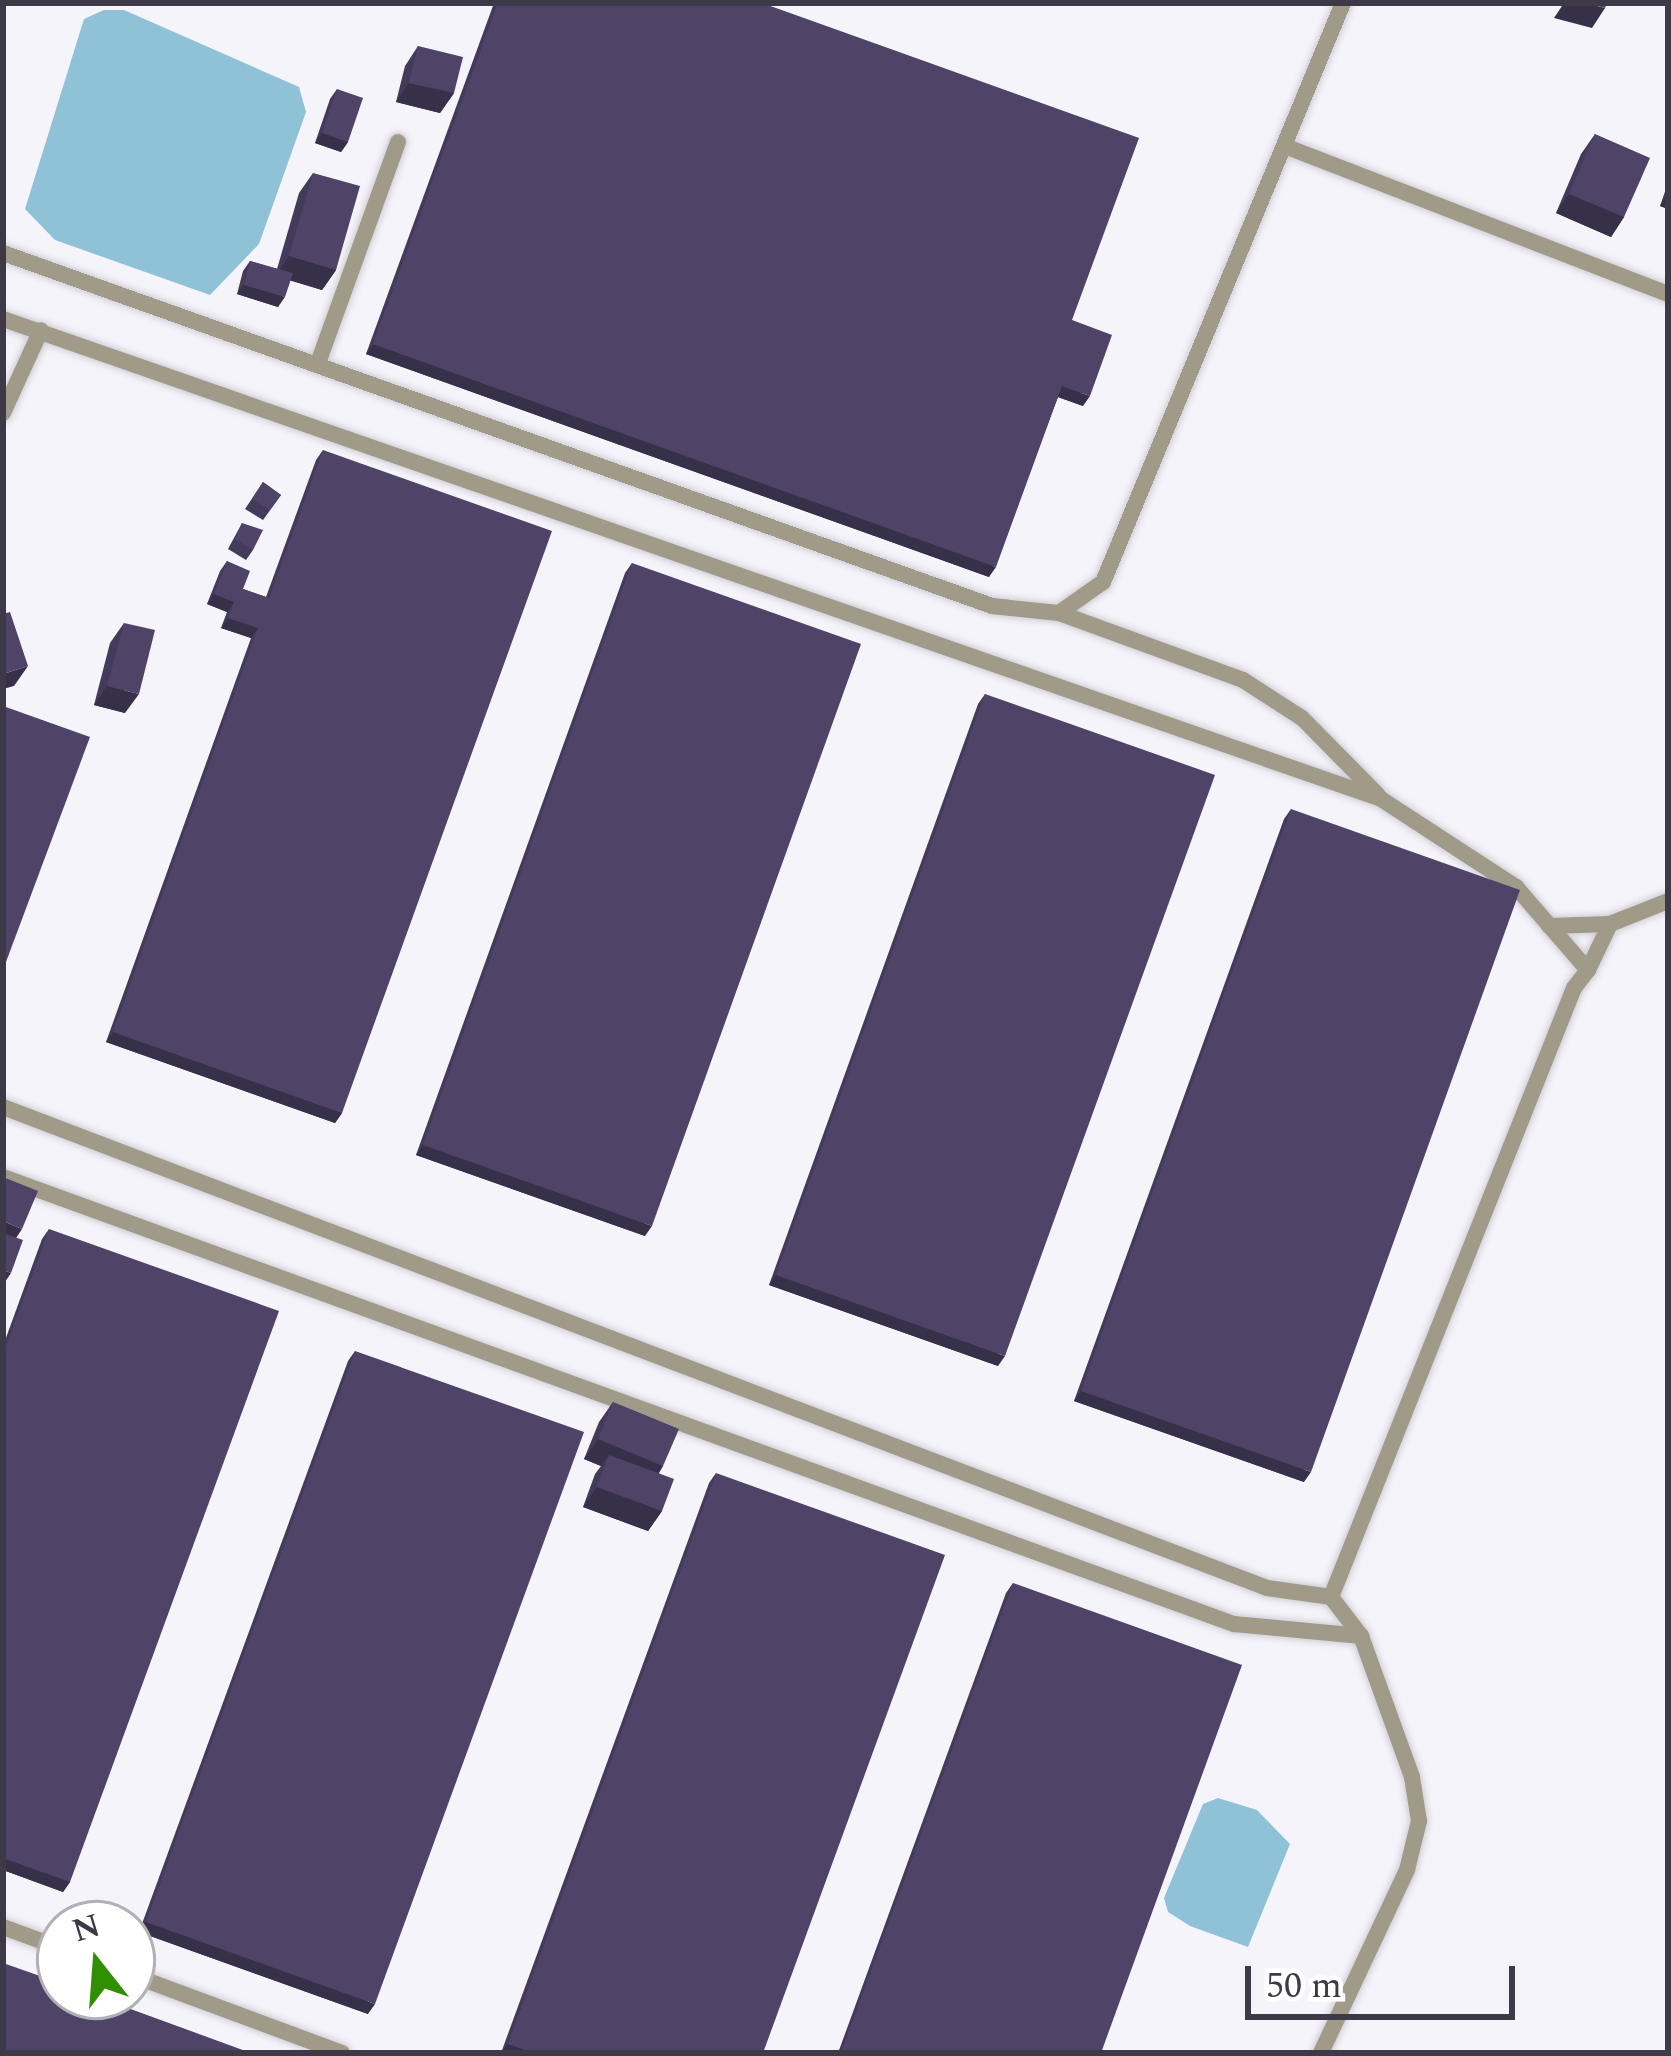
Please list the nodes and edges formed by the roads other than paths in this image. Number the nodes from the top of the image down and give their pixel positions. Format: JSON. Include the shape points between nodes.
{"nodes":[{"id":1,"x":1343,"y":3,"type":"edge"},
{"id":2,"x":398,"y":142,"type":"dead end"},
{"id":3,"x":1287,"y":147,"type":"junction"},
{"id":4,"x":3,"y":253,"type":"edge"},
{"id":5,"x":1668,"y":294,"type":"edge"},
{"id":6,"x":3,"y":319,"type":"edge"},
{"id":7,"x":40,"y":330,"type":"junction"},
{"id":8,"x":318,"y":363,"type":"junction"},
{"id":9,"x":3,"y":413,"type":"edge"},
{"id":10,"x":1059,"y":613,"type":"junction"},
{"id":11,"x":1381,"y":799,"type":"junction"},
{"id":12,"x":1668,"y":901,"type":"edge"},
{"id":13,"x":1610,"y":924,"type":"junction"},
{"id":14,"x":1550,"y":926,"type":"junction"},
{"id":15,"x":1588,"y":970,"type":"junction"},
{"id":16,"x":3,"y":1107,"type":"edge"},
{"id":17,"x":3,"y":1177,"type":"edge"},
{"id":18,"x":1331,"y":1597,"type":"junction"},
{"id":19,"x":1361,"y":1636,"type":"junction"},
{"id":20,"x":3,"y":1927,"type":"edge"},
{"id":21,"x":36,"y":1939,"type":"edge"},
{"id":22,"x":156,"y":1984,"type":"edge"},
{"id":23,"x":342,"y":2053,"type":"edge"},
{"id":24,"x":1321,"y":2053,"type":"edge"}],
"edges":[{"from":1,"to":3,"type":"lane"},
{"from":2,"to":8,"type":"lane"},
{"from":3,"to":5,"type":"lane"},
{"from":3,"to":10,"type":"lane","via":[[1103,582]]},
{"from":4,"to":8,"type":"lane"},
{"from":6,"to":7,"type":"lane"},
{"from":7,"to":9,"type":"lane"},
{"from":7,"to":11,"type":"lane"},
{"from":8,"to":10,"type":"lane","via":[[992,605]]},
{"from":10,"to":11,"type":"lane","via":[[1243,680],[1302,718]]},
{"from":11,"to":14,"type":"lane","via":[[1516,887]]},
{"from":12,"to":13,"type":"lane"},
{"from":13,"to":14,"type":"lane"},
{"from":13,"to":15,"type":"lane"},
{"from":14,"to":15,"type":"lane"},
{"from":15,"to":18,"type":"lane","via":[[1574,988]]},
{"from":16,"to":18,"type":"lane","via":[[1267,1588]]},
{"from":17,"to":19,"type":"lane","via":[[1234,1624]]},
{"from":18,"to":19,"type":"lane"},
{"from":19,"to":24,"type":"lane","via":[[1412,1777],[1419,1821],[1407,1870]]},
{"from":20,"to":21,"type":"lane"},
{"from":22,"to":23,"type":"lane"}]}
